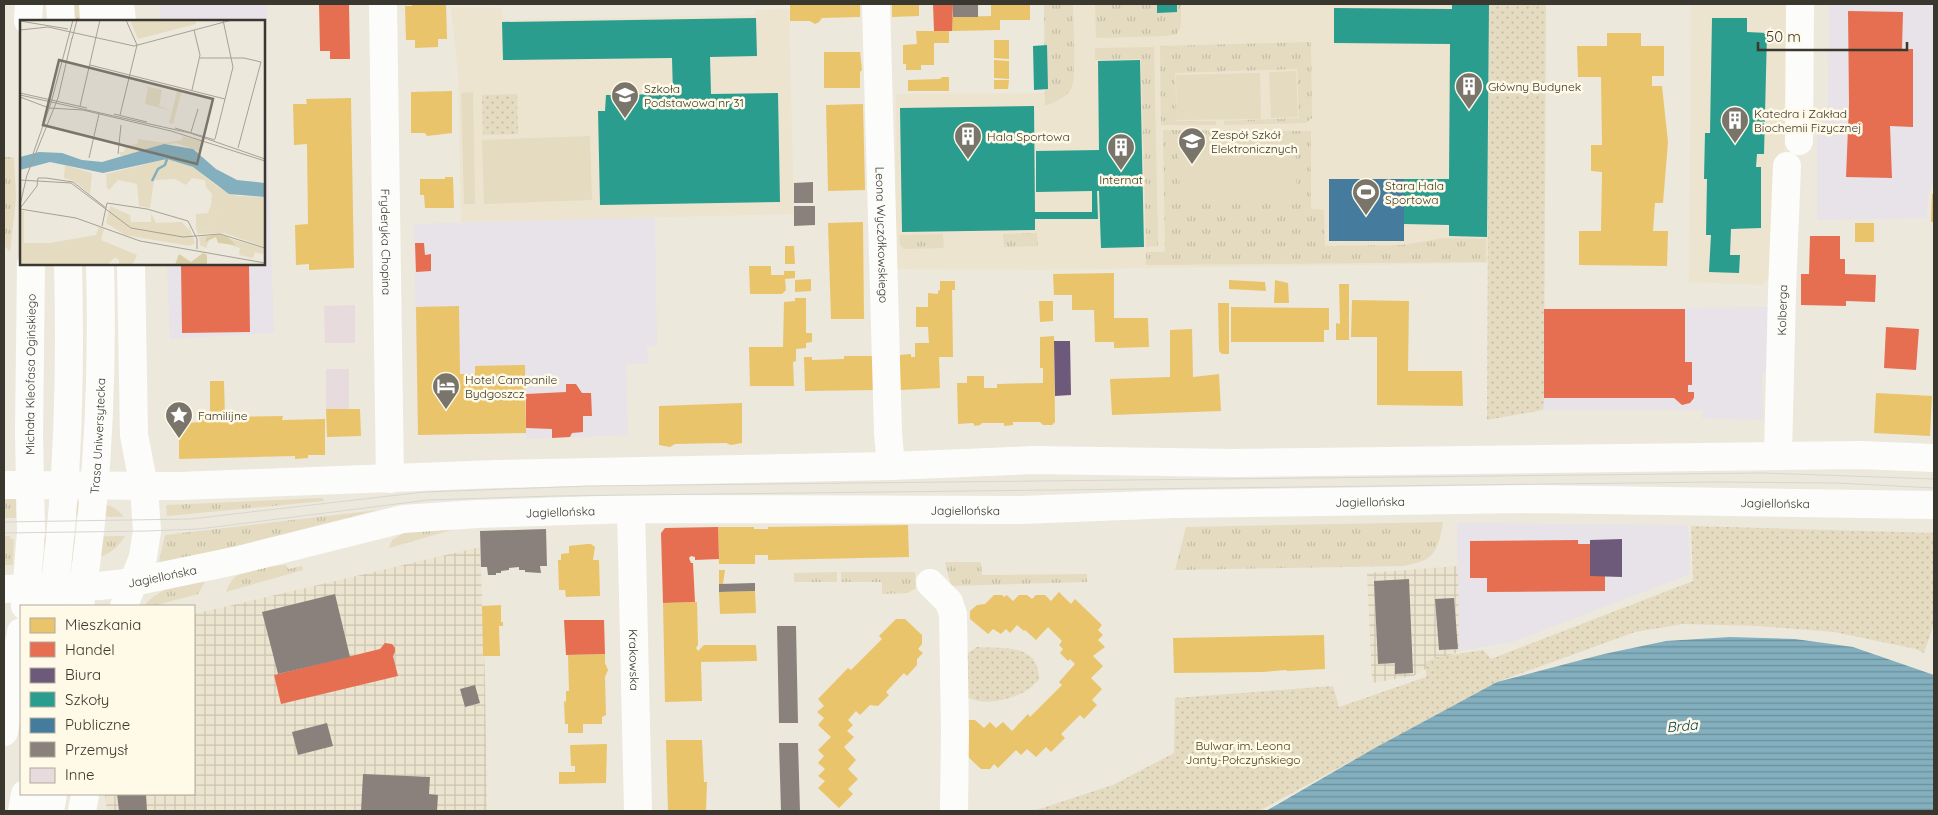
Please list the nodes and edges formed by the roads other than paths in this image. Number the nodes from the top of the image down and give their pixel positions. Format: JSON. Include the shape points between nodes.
{"nodes":[{"id":1,"x":28,"y":4,"type":"edge"},
{"id":2,"x":60,"y":4,"type":"edge"},
{"id":3,"x":93,"y":4,"type":"edge"},
{"id":4,"x":120,"y":4,"type":"edge"},
{"id":5,"x":384,"y":4,"type":"edge"},
{"id":6,"x":876,"y":4,"type":"edge"},
{"id":7,"x":1800,"y":4,"type":"edge"},
{"id":8,"x":28,"y":20,"type":"edge"},
{"id":9,"x":61,"y":20,"type":"edge"},
{"id":10,"x":94,"y":20,"type":"edge"},
{"id":11,"x":122,"y":20,"type":"edge"},
{"id":12,"x":1799,"y":141,"type":"dead end"},
{"id":13,"x":1787,"y":166,"type":"dead end"},
{"id":14,"x":31,"y":265,"type":"edge"},
{"id":15,"x":68,"y":265,"type":"edge"},
{"id":16,"x":100,"y":265,"type":"edge"},
{"id":17,"x":131,"y":265,"type":"edge"},
{"id":18,"x":1778,"y":456,"type":"junction"},
{"id":19,"x":1934,"y":458,"type":"edge"},
{"id":20,"x":891,"y":466,"type":"junction"},
{"id":21,"x":390,"y":479,"type":"junction"},
{"id":22,"x":17,"y":485,"type":"edge"},
{"id":23,"x":144,"y":487,"type":"junction"},
{"id":24,"x":1934,"y":505,"type":"edge"},
{"id":25,"x":631,"y":510,"type":"junction"},
{"id":26,"x":930,"y":582,"type":"dead end"},
{"id":27,"x":129,"y":594,"type":"edge"},
{"id":28,"x":19,"y":595,"type":"edge"},
{"id":29,"x":52,"y":605,"type":"edge"},
{"id":30,"x":80,"y":605,"type":"edge"},
{"id":31,"x":20,"y":638,"type":"edge"},
{"id":32,"x":4,"y":732,"type":"edge"},
{"id":33,"x":25,"y":795,"type":"edge"},
{"id":34,"x":53,"y":795,"type":"edge"},
{"id":35,"x":85,"y":795,"type":"edge"},
{"id":36,"x":22,"y":811,"type":"edge"},
{"id":37,"x":50,"y":811,"type":"edge"},
{"id":38,"x":82,"y":811,"type":"edge"},
{"id":39,"x":638,"y":811,"type":"edge"},
{"id":40,"x":954,"y":811,"type":"edge"}],
"edges":[{"from":1,"to":8,"type":"main road"},
{"from":2,"to":9,"type":"main road"},
{"from":3,"to":10,"type":"main road"},
{"from":4,"to":11,"type":"main road"},
{"from":5,"to":21,"type":"main road","name":"Fryderyka Chopina"},
{"from":6,"to":20,"type":"main road","name":"Leona Wyczółkowskiego"},
{"from":7,"to":12,"type":"main road"},
{"from":13,"to":18,"type":"main road","name":"Kolberga"},
{"from":14,"to":22,"type":"main road","name":"Michała Kleofasa Ogińskiego"},
{"from":15,"to":29,"type":"main road","via":[[70,376],[66,466]]},
{"from":16,"to":30,"type":"main road","name":"Trasa Uniwersytecka","via":[[102,354],[98,442],[90,540]]},
{"from":17,"to":23,"type":"main road","via":[[134,435]]},
{"from":18,"to":19,"type":"main road"},
{"from":18,"to":20,"type":"main road","via":[[1234,463],[1052,460]]},
{"from":20,"to":21,"type":"main road"},
{"from":21,"to":23,"type":"main road"},
{"from":22,"to":23,"type":"main road"},
{"from":22,"to":28,"type":"main road","name":"Michała Kleofasa Ogińskiego","via":[[31,532]]},
{"from":23,"to":27,"type":"main road","via":[[147,531],[143,558]]},
{"from":24,"to":25,"type":"main road","name":"Jagiellońska","via":[[1534,499],[1021,510]]},
{"from":25,"to":27,"type":"main road","name":"Jagiellońska","via":[[403,519],[240,560]]},
{"from":25,"to":39,"type":"main road","name":"Krakowska"},
{"from":26,"to":40,"type":"main road","via":[[949,602],[953,614]]},
{"from":27,"to":28,"type":"main road","name":"Jagiellońska"},
{"from":31,"to":32,"type":"main road"},
{"from":33,"to":36,"type":"main road"},
{"from":34,"to":37,"type":"main road"},
{"from":35,"to":38,"type":"main road"}]}
